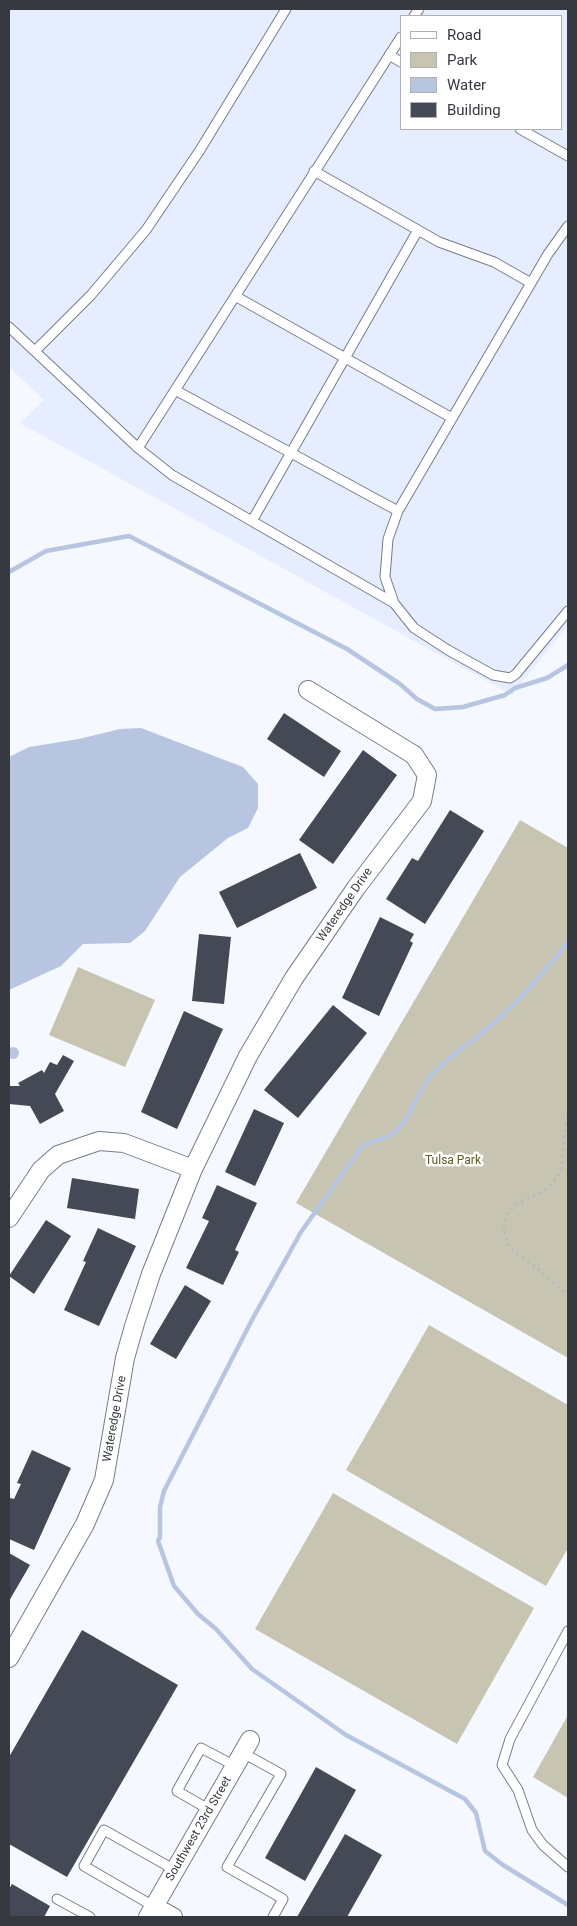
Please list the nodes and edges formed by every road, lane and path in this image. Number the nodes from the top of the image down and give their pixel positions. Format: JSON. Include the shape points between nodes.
{"nodes":[{"id":1,"x":286,"y":9,"type":"edge"},
{"id":2,"x":400,"y":39,"type":"edge"},
{"id":3,"x":389,"y":56,"type":"junction"},
{"id":4,"x":400,"y":62,"type":"edge"},
{"id":5,"x":522,"y":130,"type":"edge"},
{"id":6,"x":568,"y":156,"type":"edge"},
{"id":7,"x":314,"y":171,"type":"junction"},
{"id":8,"x":568,"y":226,"type":"edge"},
{"id":9,"x":418,"y":230,"type":"junction"},
{"id":10,"x":531,"y":283,"type":"junction"},
{"id":11,"x":235,"y":296,"type":"junction"},
{"id":12,"x":9,"y":327,"type":"edge"},
{"id":13,"x":35,"y":351,"type":"junction"},
{"id":14,"x":345,"y":358,"type":"junction"},
{"id":15,"x":175,"y":390,"type":"junction"},
{"id":16,"x":452,"y":418,"type":"junction"},
{"id":17,"x":138,"y":448,"type":"junction"},
{"id":18,"x":291,"y":453,"type":"junction"},
{"id":19,"x":398,"y":511,"type":"junction"},
{"id":20,"x":252,"y":521,"type":"junction"},
{"id":21,"x":394,"y":603,"type":"junction"},
{"id":22,"x":568,"y":611,"type":"edge"},
{"id":23,"x":308,"y":690,"type":"dead end"},
{"id":24,"x":568,"y":1116,"type":"edge"},
{"id":25,"x":568,"y":1160,"type":"edge"},
{"id":26,"x":561,"y":1164,"type":"junction"},
{"id":27,"x":194,"y":1169,"type":"junction"},
{"id":28,"x":9,"y":1218,"type":"edge"},
{"id":29,"x":568,"y":1294,"type":"edge"},
{"id":30,"x":568,"y":1631,"type":"edge"},
{"id":31,"x":9,"y":1658,"type":"edge"},
{"id":32,"x":243,"y":1753,"type":"junction"},
{"id":33,"x":210,"y":1810,"type":"junction"},
{"id":34,"x":568,"y":1867,"type":"edge"},
{"id":35,"x":176,"y":1870,"type":"junction"},
{"id":36,"x":57,"y":1899,"type":"dead end"},
{"id":37,"x":151,"y":1912,"type":"edge"},
{"id":38,"x":90,"y":1917,"type":"edge"},
{"id":39,"x":173,"y":1917,"type":"edge"},
{"id":40,"x":272,"y":1917,"type":"edge"}],
"edges":[{"from":1,"to":13,"type":"lane","via":[[200,150],[146,230],[91,295]]},
{"from":2,"to":3,"type":"lane"},
{"from":3,"to":4,"type":"lane"},
{"from":3,"to":7,"type":"lane"},
{"from":5,"to":6,"type":"lane"},
{"from":7,"to":9,"type":"lane"},
{"from":7,"to":11,"type":"lane"},
{"from":8,"to":10,"type":"lane"},
{"from":9,"to":10,"type":"lane","via":[[439,242],[494,262]]},
{"from":9,"to":14,"type":"lane"},
{"from":10,"to":16,"type":"lane"},
{"from":11,"to":14,"type":"lane"},
{"from":11,"to":15,"type":"lane"},
{"from":12,"to":13,"type":"lane"},
{"from":13,"to":17,"type":"lane"},
{"from":14,"to":16,"type":"lane"},
{"from":14,"to":18,"type":"lane"},
{"from":15,"to":17,"type":"lane"},
{"from":15,"to":18,"type":"lane"},
{"from":16,"to":19,"type":"lane"},
{"from":17,"to":20,"type":"lane","via":[[172,475]]},
{"from":18,"to":19,"type":"lane"},
{"from":18,"to":20,"type":"lane"},
{"from":19,"to":21,"type":"lane","via":[[388,539],[384,576]]},
{"from":20,"to":21,"type":"lane"},
{"from":21,"to":22,"type":"lane","via":[[414,628],[501,678],[516,674]]},
{"from":23,"to":27,"type":"street","name":"Wateredge Drive","via":[[414,755],[427,775],[422,801],[294,978],[248,1056]]},
{"from":24,"to":26,"type":"path"},
{"from":25,"to":26,"type":"path"},
{"from":26,"to":29,"type":"path","via":[[550,1187],[508,1213],[504,1231],[505,1239],[513,1250]]},
{"from":27,"to":28,"type":"street","via":[[124,1143],[99,1141],[58,1154],[41,1170]]},
{"from":27,"to":31,"type":"street","name":"Wateredge Drive","via":[[151,1274],[125,1358],[104,1480],[84,1524]]},
{"from":30,"to":34,"type":"lane","via":[[510,1739],[502,1765],[518,1790],[532,1830],[543,1845]]},
{"from":32,"to":33,"type":"street","name":"Southwest 23rd Street"},
{"from":32,"to":33,"type":"lane","via":[[201,1748],[177,1791]]},
{"from":32,"to":40,"type":"lane","via":[[281,1774],[228,1867],[283,1898]]},
{"from":33,"to":35,"type":"street","name":"Southwest 23rd Street"},
{"from":35,"to":37,"type":"street","name":"Southwest 23rd Street"},
{"from":35,"to":37,"type":"lane","via":[[104,1830],[84,1866]]},
{"from":36,"to":38,"type":"lane"},
{"from":37,"to":39,"type":"street"}]}
